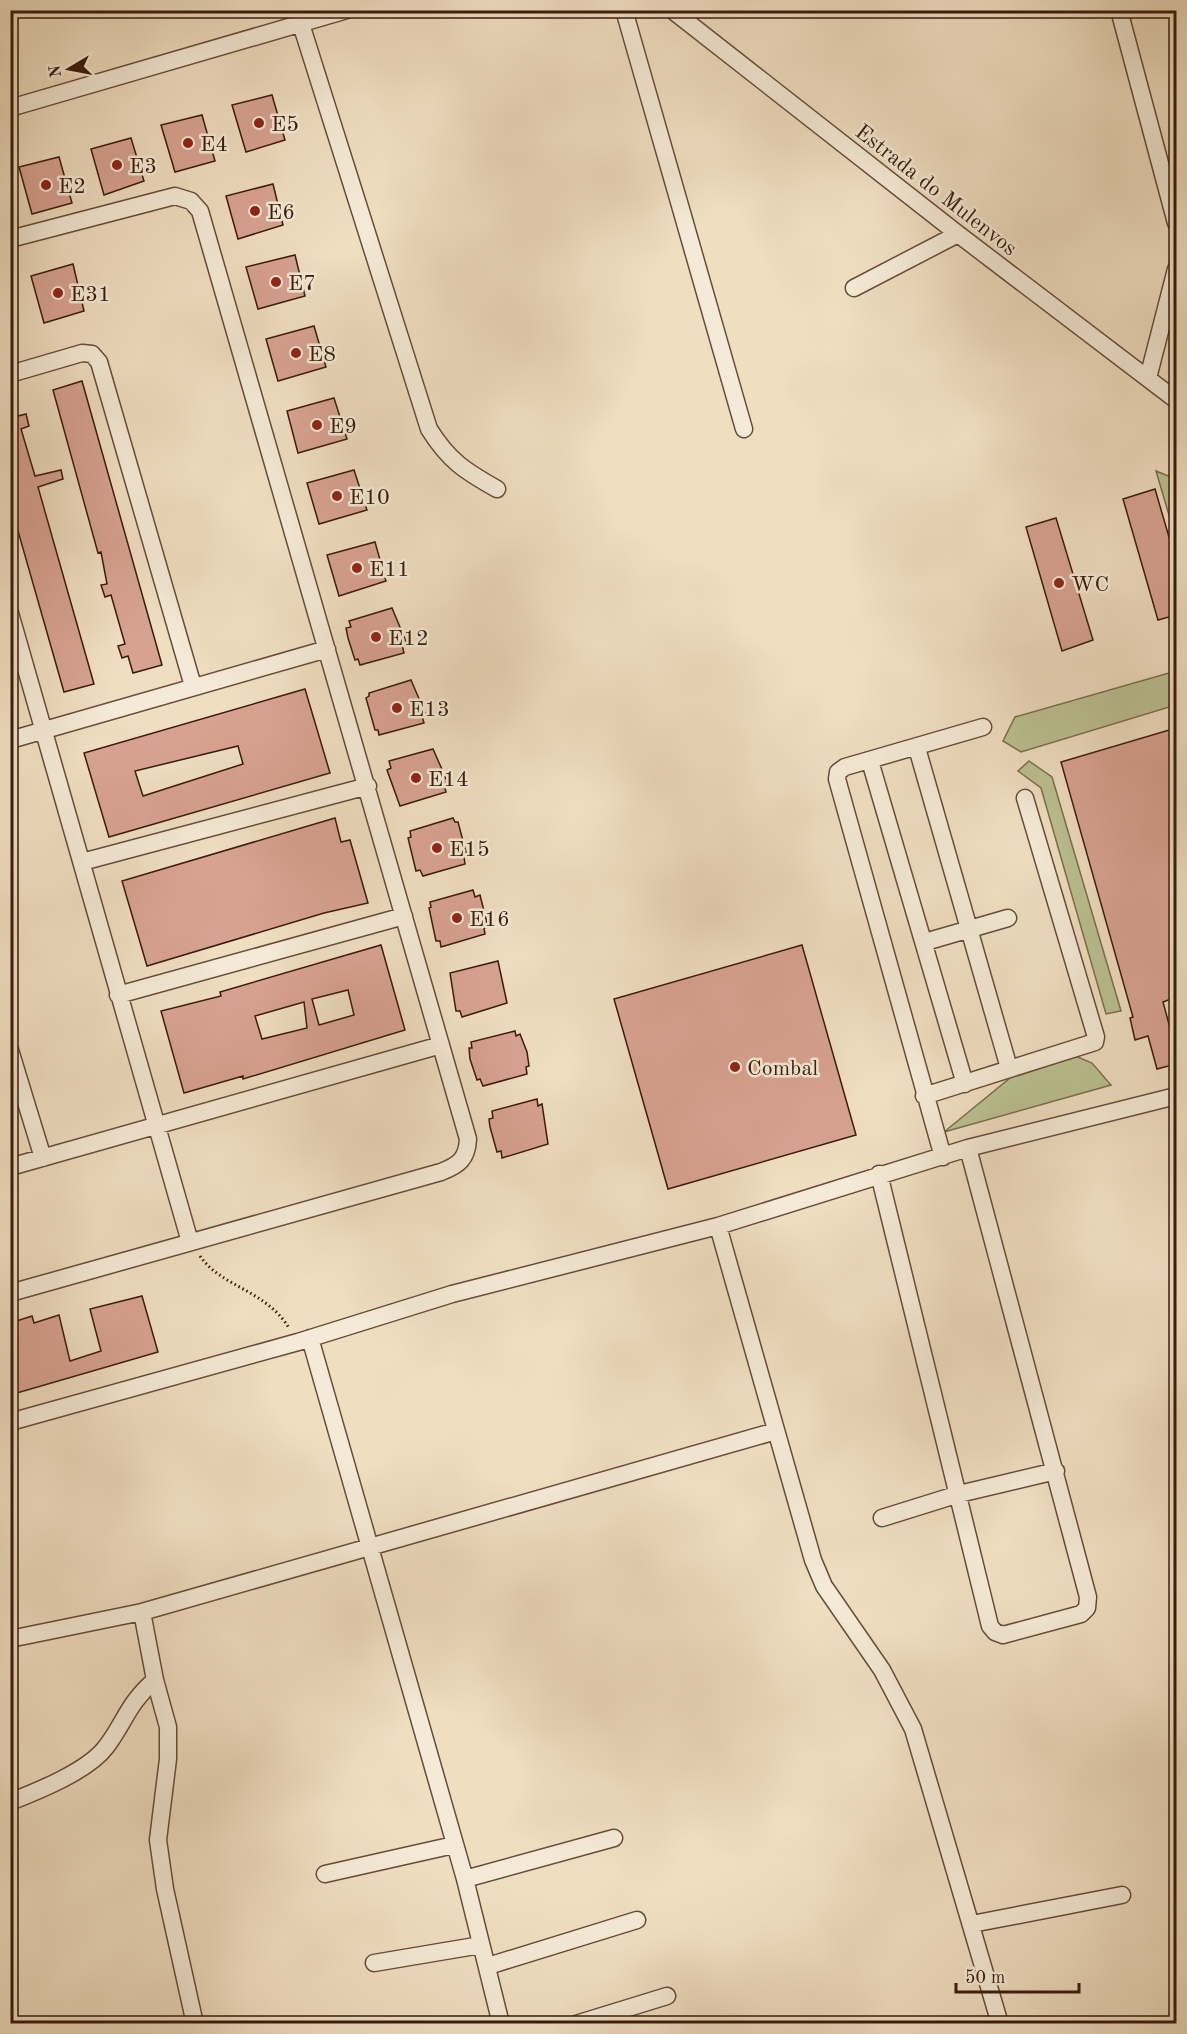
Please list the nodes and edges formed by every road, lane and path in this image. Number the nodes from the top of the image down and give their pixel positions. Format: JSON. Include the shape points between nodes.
{"nodes":[{"id":1,"x":347,"y":10,"type":"edge"},
{"id":2,"x":624,"y":10,"type":"edge"},
{"id":3,"x":672,"y":10,"type":"edge"},
{"id":4,"x":1119,"y":10,"type":"edge"},
{"id":5,"x":302,"y":24,"type":"junction"},
{"id":6,"x":10,"y":108,"type":"edge"},
{"id":7,"x":1176,"y":223,"type":"edge"},
{"id":8,"x":958,"y":234,"type":"junction"},
{"id":9,"x":10,"y":239,"type":"edge"},
{"id":10,"x":1176,"y":269,"type":"edge"},
{"id":11,"x":854,"y":288,"type":"dead end"},
{"id":12,"x":10,"y":374,"type":"edge"},
{"id":13,"x":1148,"y":378,"type":"junction"},
{"id":14,"x":1176,"y":400,"type":"edge"},
{"id":15,"x":744,"y":429,"type":"dead end"},
{"id":16,"x":497,"y":489,"type":"dead end"},
{"id":17,"x":10,"y":614,"type":"edge"},
{"id":18,"x":327,"y":649,"type":"junction"},
{"id":19,"x":193,"y":686,"type":"junction"},
{"id":20,"x":983,"y":727,"type":"dead end"},
{"id":21,"x":43,"y":731,"type":"junction"},
{"id":22,"x":10,"y":740,"type":"edge"},
{"id":23,"x":917,"y":748,"type":"junction"},
{"id":24,"x":870,"y":761,"type":"junction"},
{"id":25,"x":368,"y":786,"type":"junction"},
{"id":26,"x":1025,"y":798,"type":"dead end"},
{"id":27,"x":82,"y":862,"type":"junction"},
{"id":28,"x":404,"y":916,"type":"junction"},
{"id":29,"x":1009,"y":921,"type":"dead end"},
{"id":30,"x":968,"y":930,"type":"junction"},
{"id":31,"x":925,"y":942,"type":"junction"},
{"id":32,"x":118,"y":995,"type":"junction"},
{"id":33,"x":441,"y":1045,"type":"junction"},
{"id":34,"x":10,"y":1050,"type":"edge"},
{"id":35,"x":1009,"y":1068,"type":"junction"},
{"id":36,"x":965,"y":1084,"type":"junction"},
{"id":37,"x":924,"y":1096,"type":"junction"},
{"id":38,"x":1176,"y":1096,"type":"edge"},
{"id":39,"x":156,"y":1125,"type":"junction"},
{"id":40,"x":968,"y":1148,"type":"junction"},
{"id":41,"x":943,"y":1157,"type":"junction"},
{"id":42,"x":43,"y":1158,"type":"junction"},
{"id":43,"x":10,"y":1167,"type":"edge"},
{"id":44,"x":879,"y":1174,"type":"junction"},
{"id":45,"x":718,"y":1226,"type":"junction"},
{"id":46,"x":190,"y":1242,"type":"junction"},
{"id":47,"x":10,"y":1293,"type":"edge"},
{"id":48,"x":304,"y":1340,"type":"junction"},
{"id":49,"x":10,"y":1422,"type":"edge"},
{"id":50,"x":776,"y":1431,"type":"junction"},
{"id":51,"x":1056,"y":1471,"type":"junction"},
{"id":52,"x":959,"y":1494,"type":"junction"},
{"id":53,"x":882,"y":1518,"type":"dead end"},
{"id":54,"x":368,"y":1546,"type":"junction"},
{"id":55,"x":142,"y":1612,"type":"junction"},
{"id":56,"x":10,"y":1639,"type":"edge"},
{"id":57,"x":154,"y":1680,"type":"junction"},
{"id":58,"x":10,"y":1802,"type":"edge"},
{"id":59,"x":614,"y":1838,"type":"dead end"},
{"id":60,"x":454,"y":1845,"type":"junction"},
{"id":61,"x":325,"y":1874,"type":"dead end"},
{"id":62,"x":465,"y":1879,"type":"junction"},
{"id":63,"x":1122,"y":1895,"type":"dead end"},
{"id":64,"x":637,"y":1920,"type":"dead end"},
{"id":65,"x":972,"y":1924,"type":"junction"},
{"id":66,"x":481,"y":1945,"type":"junction"},
{"id":67,"x":374,"y":1963,"type":"dead end"},
{"id":68,"x":488,"y":1966,"type":"junction"},
{"id":69,"x":667,"y":1996,"type":"dead end"},
{"id":70,"x":195,"y":2024,"type":"edge"},
{"id":71,"x":501,"y":2024,"type":"edge"},
{"id":72,"x":576,"y":2024,"type":"edge"},
{"id":73,"x":1000,"y":2024,"type":"edge"}],
"edges":[{"from":1,"to":5,"type":"street"},
{"from":2,"to":15,"type":"street"},
{"from":3,"to":8,"type":"street","name":"Estrada do Mulenvos"},
{"from":4,"to":7,"type":"street"},
{"from":5,"to":6,"type":"street"},
{"from":5,"to":16,"type":"street","via":[[429,429],[441,450],[457,466]]},
{"from":8,"to":11,"type":"street"},
{"from":8,"to":13,"type":"street","name":"Estrada do Mulenvos"},
{"from":9,"to":18,"type":"street","via":[[175,196],[192,201],[200,211]]},
{"from":10,"to":13,"type":"street"},
{"from":12,"to":19,"type":"street","via":[[82,353],[92,354],[99,362]]},
{"from":13,"to":14,"type":"street","name":"Estrada do Mulenvos"},
{"from":17,"to":21,"type":"street"},
{"from":18,"to":19,"type":"street"},
{"from":18,"to":25,"type":"street"},
{"from":19,"to":21,"type":"street"},
{"from":20,"to":23,"type":"street","via":[[956,744]]},
{"from":21,"to":22,"type":"street"},
{"from":21,"to":27,"type":"street"},
{"from":23,"to":24,"type":"street"},
{"from":23,"to":30,"type":"street"},
{"from":24,"to":31,"type":"street"},
{"from":24,"to":37,"type":"street","via":[[845,767],[838,772],[837,779]]},
{"from":25,"to":27,"type":"street"},
{"from":25,"to":28,"type":"street"},
{"from":26,"to":35,"type":"street","via":[[1096,1037],[1090,1045],[1046,1046]]},
{"from":27,"to":32,"type":"street"},
{"from":28,"to":32,"type":"street"},
{"from":28,"to":33,"type":"street"},
{"from":29,"to":30,"type":"street"},
{"from":30,"to":31,"type":"street"},
{"from":30,"to":35,"type":"street"},
{"from":31,"to":36,"type":"street"},
{"from":32,"to":39,"type":"street"},
{"from":33,"to":39,"type":"street"},
{"from":33,"to":46,"type":"street","via":[[468,1139],[467,1153],[457,1166]]},
{"from":34,"to":42,"type":"street"},
{"from":35,"to":36,"type":"street"},
{"from":36,"to":37,"type":"street"},
{"from":37,"to":41,"type":"street"},
{"from":38,"to":40,"type":"street"},
{"from":39,"to":42,"type":"street"},
{"from":39,"to":46,"type":"street"},
{"from":40,"to":41,"type":"street"},
{"from":40,"to":51,"type":"street"},
{"from":41,"to":44,"type":"street"},
{"from":42,"to":43,"type":"street"},
{"from":44,"to":45,"type":"street"},
{"from":44,"to":52,"type":"street"},
{"from":45,"to":48,"type":"street","via":[[452,1294]]},
{"from":45,"to":50,"type":"street"},
{"from":46,"to":47,"type":"street"},
{"from":46,"to":48,"type":"path","via":[[206,1265],[268,1303]]},
{"from":48,"to":49,"type":"street"},
{"from":48,"to":54,"type":"street"},
{"from":50,"to":54,"type":"street"},
{"from":50,"to":65,"type":"street","via":[[824,1586],[882,1670],[913,1729]]},
{"from":51,"to":52,"type":"street"},
{"from":51,"to":52,"type":"street","via":[[1088,1597],[1087,1608],[1081,1614],[1003,1635],[990,1626]]},
{"from":52,"to":53,"type":"street"},
{"from":54,"to":55,"type":"street"},
{"from":54,"to":60,"type":"street"},
{"from":55,"to":56,"type":"street"},
{"from":55,"to":57,"type":"street"},
{"from":57,"to":58,"type":"street","via":[[138,1694],[93,1761]]},
{"from":57,"to":70,"type":"street","via":[[168,1727],[158,1840]]},
{"from":59,"to":62,"type":"street"},
{"from":60,"to":61,"type":"street"},
{"from":60,"to":62,"type":"street"},
{"from":62,"to":66,"type":"street"},
{"from":63,"to":65,"type":"street"},
{"from":64,"to":68,"type":"street"},
{"from":65,"to":73,"type":"street"},
{"from":66,"to":67,"type":"street"},
{"from":66,"to":68,"type":"street"},
{"from":68,"to":71,"type":"street"},
{"from":69,"to":72,"type":"street"}]}
